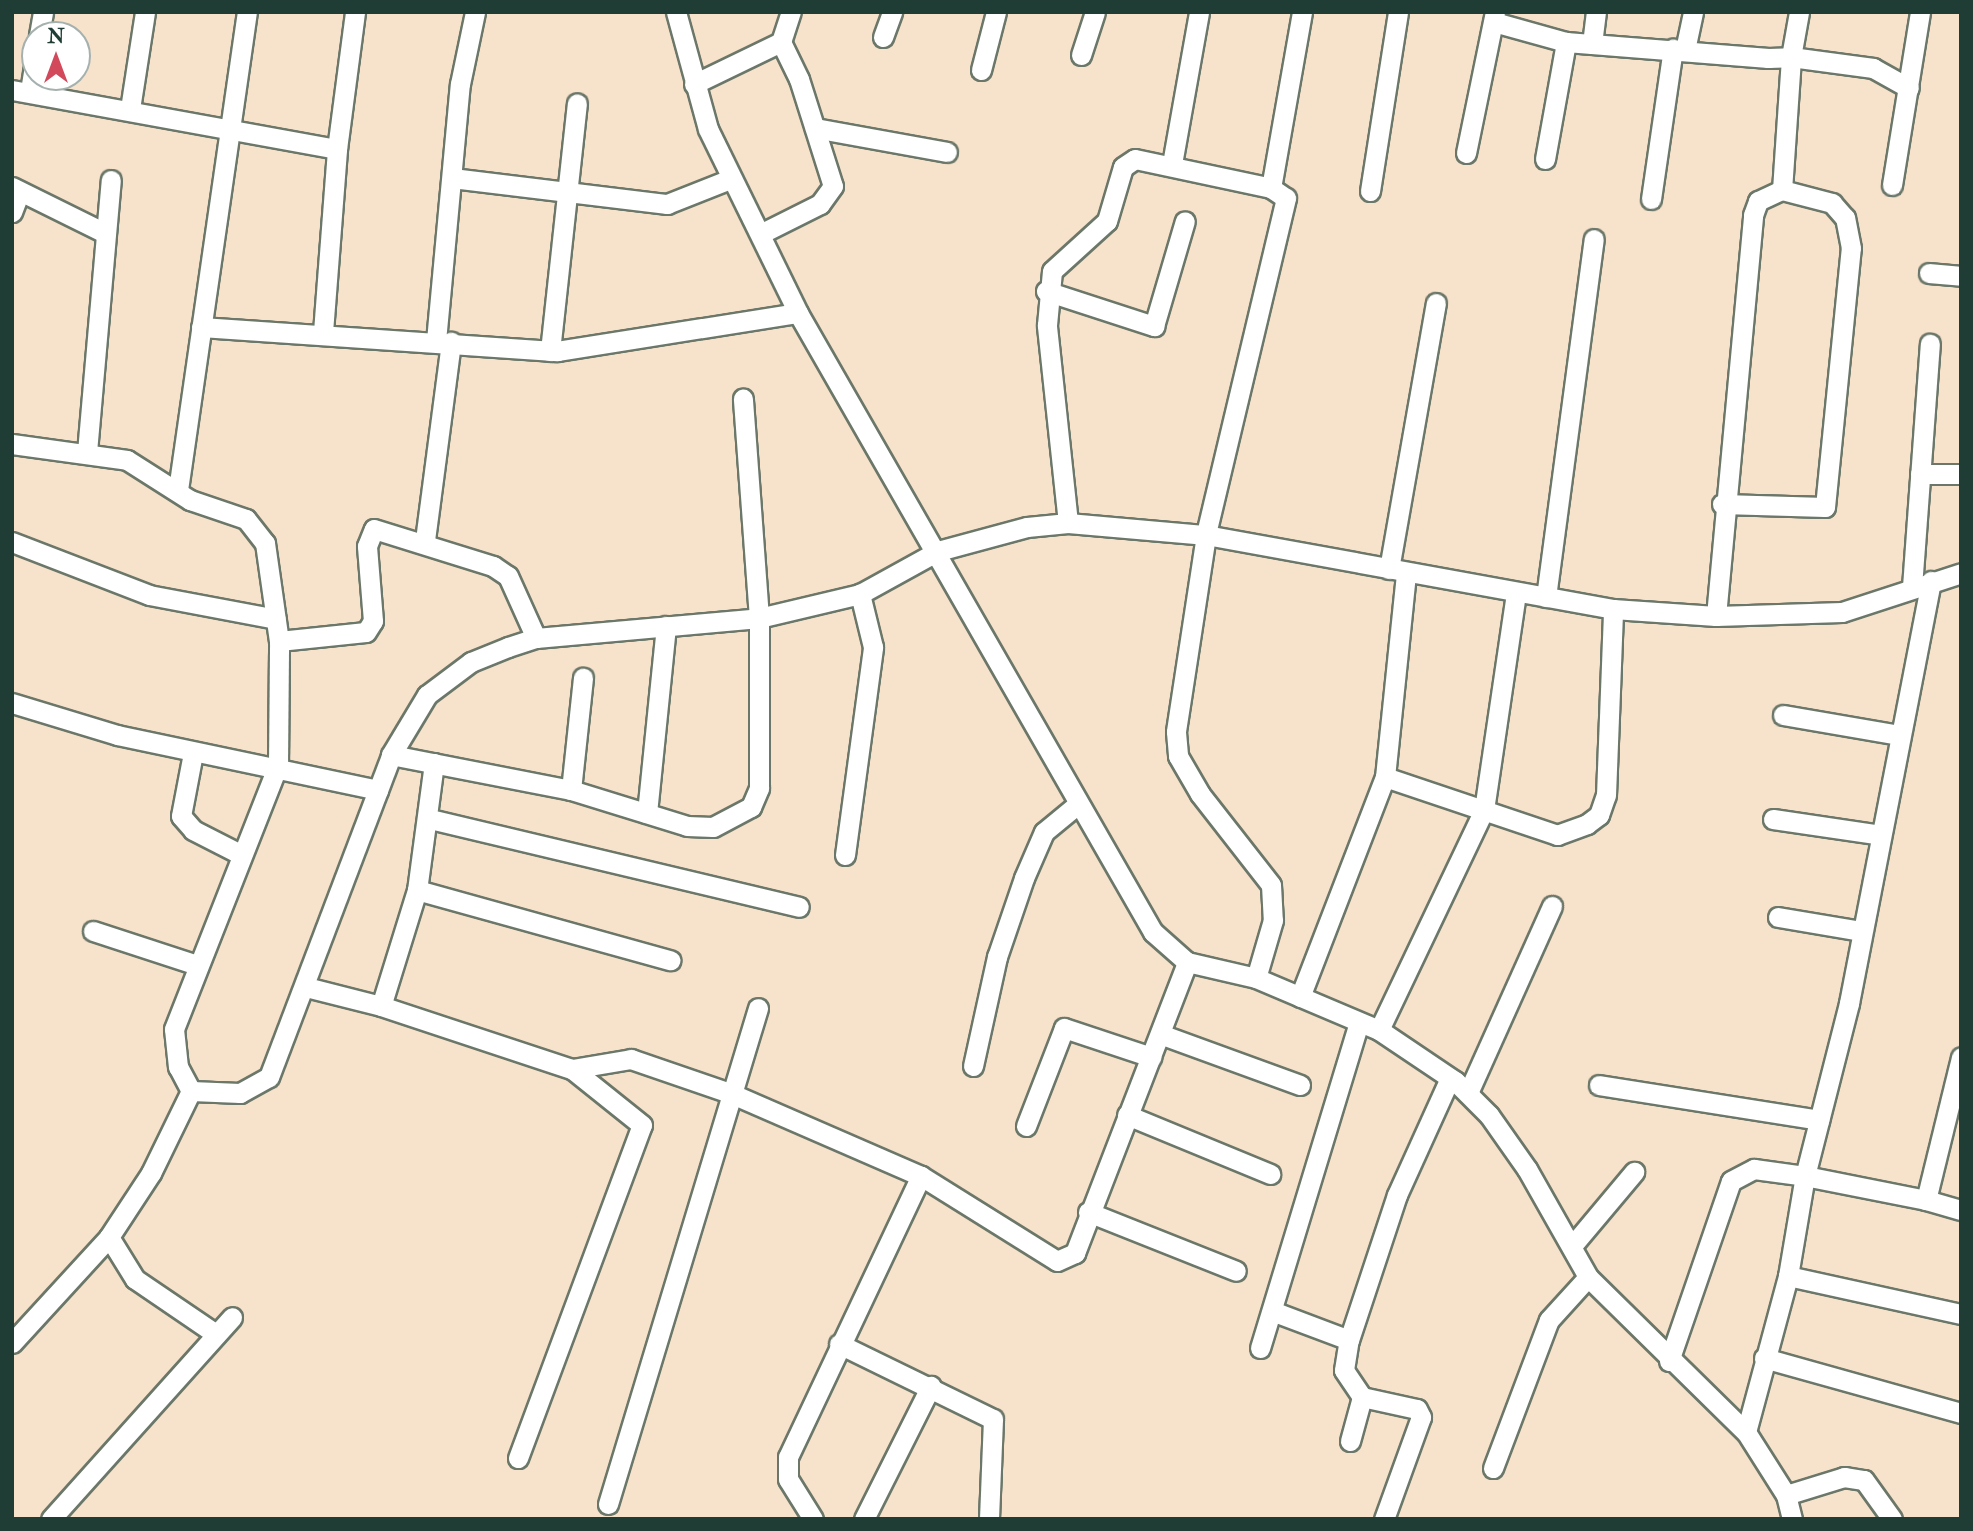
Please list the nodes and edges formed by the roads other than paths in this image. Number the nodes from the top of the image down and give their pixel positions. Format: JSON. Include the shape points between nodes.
{"nodes":[{"id":1,"x":145,"y":12,"type":"edge"},
{"id":2,"x":247,"y":12,"type":"edge"},
{"id":3,"x":355,"y":12,"type":"edge"},
{"id":4,"x":475,"y":12,"type":"edge"},
{"id":5,"x":676,"y":12,"type":"edge"},
{"id":6,"x":791,"y":12,"type":"edge"},
{"id":7,"x":892,"y":12,"type":"edge"},
{"id":8,"x":996,"y":12,"type":"edge"},
{"id":9,"x":1095,"y":12,"type":"edge"},
{"id":10,"x":1199,"y":12,"type":"edge"},
{"id":11,"x":1302,"y":12,"type":"edge"},
{"id":12,"x":1398,"y":12,"type":"edge"},
{"id":13,"x":1596,"y":12,"type":"edge"},
{"id":14,"x":1693,"y":12,"type":"edge"},
{"id":15,"x":1800,"y":12,"type":"edge"},
{"id":16,"x":1920,"y":12,"type":"edge"},
{"id":17,"x":1495,"y":17,"type":"edge"},
{"id":18,"x":883,"y":37,"type":"dead end"},
{"id":19,"x":781,"y":42,"type":"junction"},
{"id":20,"x":1566,"y":42,"type":"junction"},
{"id":21,"x":1592,"y":44,"type":"junction"},
{"id":22,"x":1679,"y":50,"type":"junction"},
{"id":23,"x":1081,"y":55,"type":"dead end"},
{"id":24,"x":1791,"y":57,"type":"junction"},
{"id":25,"x":981,"y":70,"type":"dead end"},
{"id":26,"x":694,"y":84,"type":"junction"},
{"id":27,"x":1909,"y":88,"type":"junction"},
{"id":28,"x":27,"y":91,"type":"edge"},
{"id":29,"x":577,"y":103,"type":"dead end"},
{"id":30,"x":130,"y":109,"type":"junction"},
{"id":31,"x":815,"y":128,"type":"junction"},
{"id":32,"x":227,"y":131,"type":"junction"},
{"id":33,"x":337,"y":149,"type":"junction"},
{"id":34,"x":947,"y":152,"type":"dead end"},
{"id":35,"x":1466,"y":153,"type":"dead end"},
{"id":36,"x":1545,"y":159,"type":"dead end"},
{"id":37,"x":1172,"y":164,"type":"junction"},
{"id":38,"x":452,"y":178,"type":"junction"},
{"id":39,"x":730,"y":179,"type":"junction"},
{"id":40,"x":111,"y":180,"type":"dead end"},
{"id":41,"x":1892,"y":186,"type":"dead end"},
{"id":42,"x":1271,"y":188,"type":"junction"},
{"id":43,"x":16,"y":189,"type":"edge"},
{"id":44,"x":1782,"y":190,"type":"junction"},
{"id":45,"x":1370,"y":191,"type":"dead end"},
{"id":46,"x":567,"y":195,"type":"junction"},
{"id":47,"x":1651,"y":199,"type":"dead end"},
{"id":48,"x":12,"y":212,"type":"edge"},
{"id":49,"x":1185,"y":221,"type":"dead end"},
{"id":50,"x":103,"y":232,"type":"junction"},
{"id":51,"x":760,"y":234,"type":"junction"},
{"id":52,"x":1594,"y":239,"type":"dead end"},
{"id":53,"x":1929,"y":273,"type":"dead end"},
{"id":54,"x":1961,"y":276,"type":"edge"},
{"id":55,"x":1046,"y":291,"type":"junction"},
{"id":56,"x":1436,"y":303,"type":"dead end"},
{"id":57,"x":798,"y":313,"type":"junction"},
{"id":58,"x":201,"y":327,"type":"junction"},
{"id":59,"x":323,"y":332,"type":"junction"},
{"id":60,"x":444,"y":341,"type":"junction"},
{"id":61,"x":1930,"y":344,"type":"dead end"},
{"id":62,"x":550,"y":351,"type":"junction"},
{"id":63,"x":743,"y":399,"type":"dead end"},
{"id":64,"x":12,"y":444,"type":"edge"},
{"id":65,"x":87,"y":452,"type":"junction"},
{"id":66,"x":1920,"y":474,"type":"junction"},
{"id":67,"x":1961,"y":474,"type":"edge"},
{"id":68,"x":178,"y":490,"type":"junction"},
{"id":69,"x":1722,"y":504,"type":"junction"},
{"id":70,"x":1068,"y":523,"type":"junction"},
{"id":71,"x":1206,"y":535,"type":"junction"},
{"id":72,"x":425,"y":541,"type":"junction"},
{"id":73,"x":12,"y":542,"type":"edge"},
{"id":74,"x":938,"y":551,"type":"junction"},
{"id":75,"x":1398,"y":571,"type":"junction"},
{"id":76,"x":1961,"y":573,"type":"edge"},
{"id":77,"x":1931,"y":582,"type":"junction"},
{"id":78,"x":1912,"y":587,"type":"junction"},
{"id":79,"x":1516,"y":592,"type":"junction"},
{"id":80,"x":860,"y":594,"type":"junction"},
{"id":81,"x":1546,"y":597,"type":"junction"},
{"id":82,"x":1613,"y":610,"type":"junction"},
{"id":83,"x":1716,"y":616,"type":"junction"},
{"id":84,"x":759,"y":618,"type":"junction"},
{"id":85,"x":276,"y":619,"type":"junction"},
{"id":86,"x":666,"y":626,"type":"junction"},
{"id":87,"x":536,"y":638,"type":"junction"},
{"id":88,"x":279,"y":641,"type":"junction"},
{"id":89,"x":583,"y":678,"type":"dead end"},
{"id":90,"x":12,"y":703,"type":"edge"},
{"id":91,"x":1783,"y":715,"type":"dead end"},
{"id":92,"x":1899,"y":735,"type":"junction"},
{"id":93,"x":193,"y":753,"type":"junction"},
{"id":94,"x":391,"y":755,"type":"junction"},
{"id":95,"x":434,"y":762,"type":"junction"},
{"id":96,"x":278,"y":765,"type":"junction"},
{"id":97,"x":1385,"y":777,"type":"junction"},
{"id":98,"x":378,"y":790,"type":"junction"},
{"id":99,"x":570,"y":790,"type":"junction"},
{"id":100,"x":1078,"y":804,"type":"junction"},
{"id":101,"x":1484,"y":810,"type":"junction"},
{"id":102,"x":647,"y":813,"type":"junction"},
{"id":103,"x":430,"y":819,"type":"junction"},
{"id":104,"x":1773,"y":819,"type":"dead end"},
{"id":105,"x":1881,"y":835,"type":"junction"},
{"id":106,"x":242,"y":855,"type":"junction"},
{"id":107,"x":845,"y":855,"type":"dead end"},
{"id":108,"x":416,"y":890,"type":"junction"},
{"id":109,"x":1552,"y":906,"type":"dead end"},
{"id":110,"x":799,"y":907,"type":"dead end"},
{"id":111,"x":1778,"y":917,"type":"dead end"},
{"id":112,"x":93,"y":931,"type":"dead end"},
{"id":113,"x":1862,"y":931,"type":"junction"},
{"id":114,"x":670,"y":960,"type":"dead end"},
{"id":115,"x":1188,"y":962,"type":"junction"},
{"id":116,"x":197,"y":965,"type":"junction"},
{"id":117,"x":1256,"y":978,"type":"junction"},
{"id":118,"x":306,"y":987,"type":"junction"},
{"id":119,"x":1300,"y":997,"type":"junction"},
{"id":120,"x":381,"y":1006,"type":"junction"},
{"id":121,"x":758,"y":1008,"type":"dead end"},
{"id":122,"x":1359,"y":1023,"type":"junction"},
{"id":123,"x":1379,"y":1030,"type":"junction"},
{"id":124,"x":1160,"y":1034,"type":"junction"},
{"id":125,"x":1151,"y":1057,"type":"junction"},
{"id":126,"x":1961,"y":1057,"type":"edge"},
{"id":127,"x":973,"y":1066,"type":"dead end"},
{"id":128,"x":572,"y":1069,"type":"junction"},
{"id":129,"x":1450,"y":1078,"type":"junction"},
{"id":130,"x":1300,"y":1084,"type":"dead end"},
{"id":131,"x":1599,"y":1084,"type":"dead end"},
{"id":132,"x":191,"y":1091,"type":"junction"},
{"id":133,"x":730,"y":1093,"type":"junction"},
{"id":134,"x":1468,"y":1093,"type":"junction"},
{"id":135,"x":1127,"y":1115,"type":"junction"},
{"id":136,"x":1819,"y":1120,"type":"junction"},
{"id":137,"x":1026,"y":1126,"type":"dead end"},
{"id":138,"x":1634,"y":1172,"type":"dead end"},
{"id":139,"x":1270,"y":1174,"type":"dead end"},
{"id":140,"x":921,"y":1176,"type":"junction"},
{"id":141,"x":1805,"y":1176,"type":"junction"},
{"id":142,"x":1926,"y":1200,"type":"junction"},
{"id":143,"x":1961,"y":1210,"type":"edge"},
{"id":144,"x":1088,"y":1212,"type":"junction"},
{"id":145,"x":109,"y":1237,"type":"junction"},
{"id":146,"x":1572,"y":1246,"type":"junction"},
{"id":147,"x":1236,"y":1271,"type":"dead end"},
{"id":148,"x":1788,"y":1276,"type":"junction"},
{"id":149,"x":1588,"y":1277,"type":"junction"},
{"id":150,"x":1272,"y":1311,"type":"junction"},
{"id":151,"x":1961,"y":1314,"type":"edge"},
{"id":152,"x":232,"y":1317,"type":"dead end"},
{"id":153,"x":216,"y":1334,"type":"junction"},
{"id":154,"x":1349,"y":1340,"type":"junction"},
{"id":155,"x":12,"y":1343,"type":"edge"},
{"id":156,"x":839,"y":1344,"type":"junction"},
{"id":157,"x":1260,"y":1348,"type":"dead end"},
{"id":158,"x":1764,"y":1359,"type":"junction"},
{"id":159,"x":1669,"y":1361,"type":"junction"},
{"id":160,"x":931,"y":1386,"type":"junction"},
{"id":161,"x":1362,"y":1397,"type":"junction"},
{"id":162,"x":1961,"y":1413,"type":"edge"},
{"id":163,"x":1746,"y":1432,"type":"junction"},
{"id":164,"x":1350,"y":1441,"type":"dead end"},
{"id":165,"x":518,"y":1458,"type":"dead end"},
{"id":166,"x":1493,"y":1468,"type":"dead end"},
{"id":167,"x":1786,"y":1495,"type":"junction"},
{"id":168,"x":608,"y":1504,"type":"dead end"},
{"id":169,"x":1895,"y":1517,"type":"edge"},
{"id":170,"x":51,"y":1519,"type":"edge"},
{"id":171,"x":813,"y":1519,"type":"edge"},
{"id":172,"x":864,"y":1519,"type":"edge"},
{"id":173,"x":989,"y":1519,"type":"edge"},
{"id":174,"x":1384,"y":1519,"type":"edge"},
{"id":175,"x":1792,"y":1519,"type":"edge"}],
"edges":[{"from":1,"to":30,"type":"street"},
{"from":2,"to":32,"type":"street"},
{"from":3,"to":33,"type":"street"},
{"from":4,"to":38,"type":"street","via":[[460,84]]},
{"from":5,"to":26,"type":"street"},
{"from":6,"to":19,"type":"street"},
{"from":7,"to":18,"type":"street"},
{"from":8,"to":25,"type":"street"},
{"from":9,"to":23,"type":"street"},
{"from":10,"to":37,"type":"street"},
{"from":11,"to":42,"type":"street"},
{"from":12,"to":45,"type":"street"},
{"from":13,"to":21,"type":"street"},
{"from":14,"to":22,"type":"street"},
{"from":15,"to":24,"type":"street"},
{"from":16,"to":27,"type":"street"},
{"from":17,"to":20,"type":"street"},
{"from":17,"to":35,"type":"street"},
{"from":19,"to":26,"type":"street"},
{"from":19,"to":31,"type":"street"},
{"from":20,"to":21,"type":"street"},
{"from":20,"to":36,"type":"street"},
{"from":21,"to":22,"type":"street"},
{"from":22,"to":24,"type":"street"},
{"from":22,"to":47,"type":"street"},
{"from":24,"to":27,"type":"street","via":[[1873,68]]},
{"from":24,"to":44,"type":"street"},
{"from":26,"to":39,"type":"street"},
{"from":27,"to":41,"type":"street"},
{"from":28,"to":30,"type":"street"},
{"from":29,"to":46,"type":"street"},
{"from":30,"to":32,"type":"street"},
{"from":31,"to":34,"type":"street"},
{"from":31,"to":51,"type":"street","via":[[832,170],[831,194]]},
{"from":32,"to":33,"type":"street"},
{"from":32,"to":58,"type":"street"},
{"from":33,"to":59,"type":"street"},
{"from":37,"to":42,"type":"street"},
{"from":37,"to":55,"type":"street","via":[[1135,159],[1123,167],[1107,221],[1052,271]]},
{"from":38,"to":46,"type":"street"},
{"from":38,"to":60,"type":"street"},
{"from":39,"to":46,"type":"street","via":[[667,204]]},
{"from":39,"to":51,"type":"street"},
{"from":40,"to":50,"type":"street"},
{"from":42,"to":71,"type":"street","via":[[1286,198]]},
{"from":43,"to":48,"type":"street"},
{"from":43,"to":50,"type":"street"},
{"from":44,"to":69,"type":"street","via":[[1758,201],[1753,215]]},
{"from":44,"to":69,"type":"street","via":[[1832,203],[1844,219],[1851,248],[1825,507]]},
{"from":46,"to":62,"type":"street"},
{"from":49,"to":55,"type":"street","via":[[1154,326]]},
{"from":50,"to":65,"type":"street"},
{"from":51,"to":57,"type":"street"},
{"from":52,"to":81,"type":"street"},
{"from":53,"to":54,"type":"street"},
{"from":55,"to":70,"type":"street"},
{"from":56,"to":75,"type":"street"},
{"from":57,"to":62,"type":"street"},
{"from":57,"to":74,"type":"street"},
{"from":58,"to":59,"type":"street"},
{"from":58,"to":68,"type":"street"},
{"from":59,"to":60,"type":"street"},
{"from":60,"to":62,"type":"street"},
{"from":60,"to":72,"type":"street"},
{"from":61,"to":66,"type":"street"},
{"from":63,"to":84,"type":"street"},
{"from":64,"to":65,"type":"street"},
{"from":65,"to":68,"type":"street","via":[[127,460]]},
{"from":66,"to":67,"type":"street"},
{"from":66,"to":78,"type":"street"},
{"from":68,"to":85,"type":"street","via":[[258,529]]},
{"from":69,"to":83,"type":"street"},
{"from":70,"to":71,"type":"street"},
{"from":70,"to":74,"type":"street","via":[[1027,527]]},
{"from":71,"to":75,"type":"street"},
{"from":71,"to":117,"type":"street","via":[[1177,744],[1200,794],[1271,885],[1273,920]]},
{"from":72,"to":87,"type":"street","via":[[508,576]]},
{"from":72,"to":88,"type":"street","via":[[382,530],[368,535],[373,621],[366,632]]},
{"from":73,"to":85,"type":"street","via":[[149,595]]},
{"from":74,"to":80,"type":"street"},
{"from":74,"to":100,"type":"street"},
{"from":75,"to":79,"type":"street"},
{"from":75,"to":97,"type":"street"},
{"from":76,"to":77,"type":"street"},
{"from":77,"to":78,"type":"street"},
{"from":77,"to":92,"type":"street"},
{"from":78,"to":83,"type":"street","via":[[1842,612]]},
{"from":79,"to":81,"type":"street"},
{"from":79,"to":101,"type":"street"},
{"from":80,"to":84,"type":"street"},
{"from":80,"to":107,"type":"street","via":[[873,647]]},
{"from":81,"to":82,"type":"street"},
{"from":82,"to":83,"type":"street"},
{"from":82,"to":101,"type":"street","via":[[1606,795],[1599,815],[1557,835]]},
{"from":84,"to":86,"type":"street"},
{"from":84,"to":102,"type":"street","via":[[759,788],[751,807],[713,827]]},
{"from":85,"to":88,"type":"street"},
{"from":86,"to":87,"type":"street"},
{"from":86,"to":102,"type":"street"},
{"from":87,"to":94,"type":"street","via":[[471,662],[427,695]]},
{"from":88,"to":96,"type":"street"},
{"from":89,"to":99,"type":"street"},
{"from":90,"to":93,"type":"street"},
{"from":91,"to":92,"type":"street"},
{"from":92,"to":105,"type":"street"},
{"from":93,"to":96,"type":"street"},
{"from":93,"to":106,"type":"street","via":[[181,816],[193,830]]},
{"from":94,"to":95,"type":"street"},
{"from":94,"to":98,"type":"street"},
{"from":95,"to":99,"type":"street"},
{"from":95,"to":103,"type":"street"},
{"from":96,"to":98,"type":"street"},
{"from":96,"to":106,"type":"street"},
{"from":97,"to":101,"type":"street"},
{"from":97,"to":119,"type":"street"},
{"from":98,"to":118,"type":"street"},
{"from":99,"to":102,"type":"street"},
{"from":100,"to":115,"type":"street","via":[[1153,932]]},
{"from":100,"to":127,"type":"street","via":[[1044,832],[1024,877],[997,957]]},
{"from":101,"to":123,"type":"street"},
{"from":103,"to":108,"type":"street"},
{"from":103,"to":110,"type":"street"},
{"from":104,"to":105,"type":"street"},
{"from":105,"to":113,"type":"street"},
{"from":106,"to":116,"type":"street"},
{"from":108,"to":114,"type":"street"},
{"from":108,"to":120,"type":"street"},
{"from":109,"to":134,"type":"street"},
{"from":111,"to":113,"type":"street"},
{"from":112,"to":116,"type":"street"},
{"from":113,"to":136,"type":"street"},
{"from":115,"to":117,"type":"street"},
{"from":115,"to":124,"type":"street"},
{"from":116,"to":132,"type":"street","via":[[173,1045]]},
{"from":117,"to":119,"type":"street"},
{"from":118,"to":120,"type":"street"},
{"from":118,"to":132,"type":"street","via":[[269,1077],[240,1093]]},
{"from":119,"to":122,"type":"street"},
{"from":120,"to":128,"type":"street"},
{"from":121,"to":133,"type":"street"},
{"from":122,"to":123,"type":"street"},
{"from":122,"to":150,"type":"street"},
{"from":123,"to":129,"type":"street"},
{"from":124,"to":125,"type":"street"},
{"from":124,"to":130,"type":"street"},
{"from":125,"to":135,"type":"street"},
{"from":125,"to":137,"type":"street","via":[[1064,1028]]},
{"from":126,"to":142,"type":"street"},
{"from":128,"to":133,"type":"street","via":[[631,1059]]},
{"from":128,"to":165,"type":"street","via":[[642,1125]]},
{"from":129,"to":134,"type":"street"},
{"from":129,"to":154,"type":"street","via":[[1397,1195]]},
{"from":131,"to":136,"type":"street"},
{"from":132,"to":145,"type":"street","via":[[151,1173]]},
{"from":133,"to":140,"type":"street"},
{"from":133,"to":168,"type":"street"},
{"from":134,"to":146,"type":"street","via":[[1527,1169]]},
{"from":135,"to":139,"type":"street"},
{"from":135,"to":144,"type":"street"},
{"from":136,"to":141,"type":"street"},
{"from":138,"to":146,"type":"street"},
{"from":140,"to":144,"type":"street","via":[[1058,1261],[1075,1253]]},
{"from":140,"to":156,"type":"street"},
{"from":141,"to":142,"type":"street"},
{"from":141,"to":148,"type":"street"},
{"from":141,"to":159,"type":"street","via":[[1754,1169],[1731,1181]]},
{"from":142,"to":143,"type":"street"},
{"from":144,"to":147,"type":"street"},
{"from":145,"to":153,"type":"street","via":[[135,1279]]},
{"from":145,"to":155,"type":"street"},
{"from":146,"to":149,"type":"street"},
{"from":148,"to":151,"type":"street"},
{"from":148,"to":158,"type":"street"},
{"from":149,"to":159,"type":"street"},
{"from":149,"to":166,"type":"street","via":[[1549,1320]]},
{"from":150,"to":154,"type":"street"},
{"from":150,"to":157,"type":"street"},
{"from":152,"to":153,"type":"street"},
{"from":153,"to":170,"type":"street"},
{"from":154,"to":161,"type":"street","via":[[1344,1370]]},
{"from":156,"to":160,"type":"street"},
{"from":156,"to":171,"type":"street","via":[[788,1457],[788,1479]]},
{"from":158,"to":162,"type":"street"},
{"from":158,"to":163,"type":"street"},
{"from":159,"to":163,"type":"street"},
{"from":160,"to":172,"type":"street"},
{"from":160,"to":173,"type":"street","via":[[993,1419]]},
{"from":161,"to":164,"type":"street"},
{"from":161,"to":174,"type":"street","via":[[1417,1409],[1421,1417]]},
{"from":163,"to":167,"type":"street"},
{"from":167,"to":169,"type":"street","via":[[1844,1477],[1864,1480]]},
{"from":167,"to":175,"type":"street"}]}
